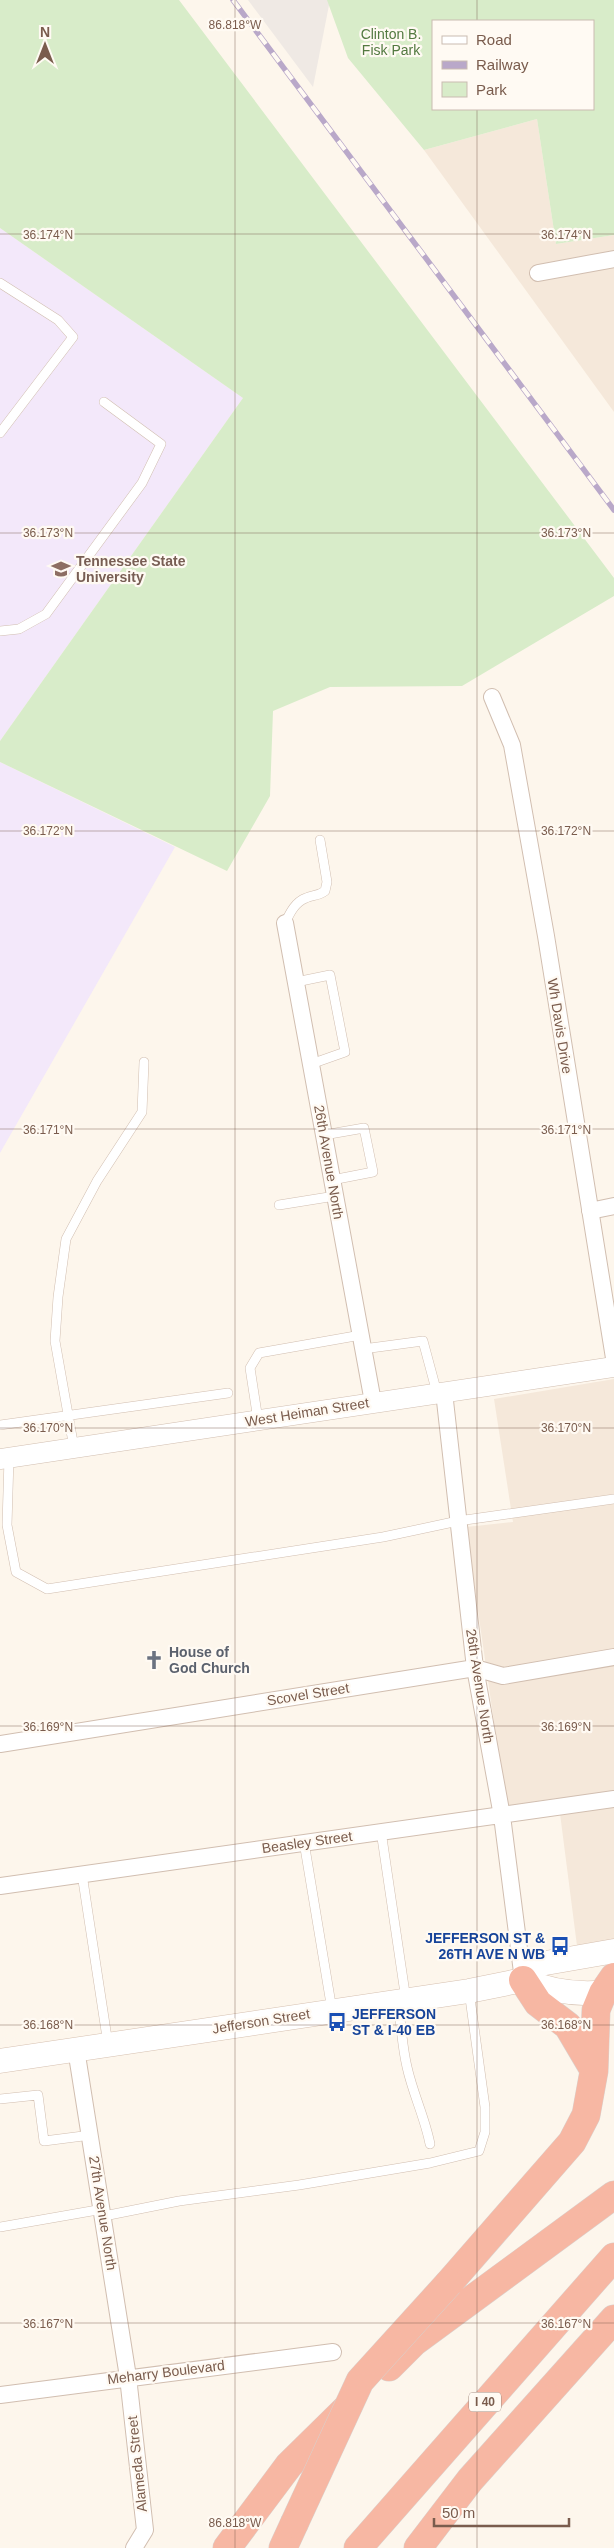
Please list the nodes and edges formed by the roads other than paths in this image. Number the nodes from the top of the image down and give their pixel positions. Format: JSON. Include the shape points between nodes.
{"nodes":[{"id":1,"x":614,"y":259,"type":"edge"},
{"id":2,"x":538,"y":273,"type":"dead end"},
{"id":3,"x":0,"y":283,"type":"edge"},
{"id":4,"x":104,"y":402,"type":"dead end"},
{"id":5,"x":0,"y":433,"type":"edge"},
{"id":6,"x":0,"y":631,"type":"edge"},
{"id":7,"x":492,"y":697,"type":"dead end"},
{"id":8,"x":320,"y":840,"type":"dead end"},
{"id":9,"x":285,"y":923,"type":"joint"},
{"id":10,"x":296,"y":982,"type":"junction"},
{"id":11,"x":144,"y":1062,"type":"dead end"},
{"id":12,"x":311,"y":1064,"type":"junction"},
{"id":13,"x":324,"y":1136,"type":"junction"},
{"id":14,"x":334,"y":1188,"type":"junction"},
{"id":15,"x":279,"y":1205,"type":"dead end"},
{"id":16,"x":614,"y":1206,"type":"edge"},
{"id":17,"x":590,"y":1211,"type":"junction"},
{"id":18,"x":362,"y":1342,"type":"junction"},
{"id":19,"x":614,"y":1358,"type":"edge"},
{"id":20,"x":614,"y":1367,"type":"edge"},
{"id":21,"x":228,"y":1393,"type":"dead end"},
{"id":22,"x":440,"y":1393,"type":"junction"},
{"id":23,"x":373,"y":1402,"type":"junction"},
{"id":24,"x":68,"y":1416,"type":"junction"},
{"id":25,"x":258,"y":1420,"type":"junction"},
{"id":26,"x":0,"y":1425,"type":"edge"},
{"id":27,"x":74,"y":1448,"type":"junction"},
{"id":28,"x":5,"y":1459,"type":"edge"},
{"id":29,"x":614,"y":1499,"type":"edge"},
{"id":30,"x":458,"y":1521,"type":"junction"},
{"id":31,"x":614,"y":1657,"type":"edge"},
{"id":32,"x":475,"y":1668,"type":"junction"},
{"id":33,"x":0,"y":1744,"type":"edge"},
{"id":34,"x":614,"y":1799,"type":"edge"},
{"id":35,"x":502,"y":1816,"type":"junction"},
{"id":36,"x":381,"y":1831,"type":"junction"},
{"id":37,"x":304,"y":1842,"type":"junction"},
{"id":38,"x":82,"y":1874,"type":"junction"},
{"id":39,"x":0,"y":1886,"type":"edge"},
{"id":40,"x":614,"y":1951,"type":"edge"},
{"id":41,"x":523,"y":1980,"type":"junction"},
{"id":42,"x":610,"y":1987,"type":"edge"},
{"id":43,"x":469,"y":1991,"type":"junction"},
{"id":44,"x":402,"y":2001,"type":"junction"},
{"id":45,"x":332,"y":2010,"type":"junction"},
{"id":46,"x":108,"y":2044,"type":"junction"},
{"id":47,"x":76,"y":2049,"type":"junction"},
{"id":48,"x":0,"y":2061,"type":"edge"},
{"id":49,"x":594,"y":2071,"type":"junction"},
{"id":50,"x":0,"y":2099,"type":"edge"},
{"id":51,"x":91,"y":2135,"type":"junction"},
{"id":52,"x":430,"y":2144,"type":"dead end"},
{"id":53,"x":614,"y":2195,"type":"edge"},
{"id":54,"x":104,"y":2213,"type":"junction"},
{"id":55,"x":0,"y":2227,"type":"edge"},
{"id":56,"x":614,"y":2257,"type":"edge"},
{"id":57,"x":614,"y":2318,"type":"edge"},
{"id":58,"x":614,"y":2340,"type":"edge"},
{"id":59,"x":333,"y":2352,"type":"dead end"},
{"id":60,"x":128,"y":2377,"type":"junction"},
{"id":61,"x":554,"y":2385,"type":"junction"},
{"id":62,"x":0,"y":2395,"type":"edge"},
{"id":63,"x":288,"y":2536,"type":"edge"},
{"id":64,"x":134,"y":2548,"type":"edge"},
{"id":65,"x":227,"y":2548,"type":"edge"},
{"id":66,"x":358,"y":2548,"type":"edge"},
{"id":67,"x":418,"y":2548,"type":"edge"}],
"edges":[{"from":1,"to":2,"type":"street"},
{"from":3,"to":5,"type":"lane","via":[[58,320],[73,337]]},
{"from":4,"to":6,"type":"lane","via":[[162,444],[142,483],[46,614],[19,629]]},
{"from":7,"to":17,"type":"street","name":"Wh Davis Drive","via":[[512,745]]},
{"from":8,"to":9,"type":"lane","via":[[327,882],[325,891],[306,898],[291,909]]},
{"from":9,"to":10,"type":"street","name":"26th Avenue North"},
{"from":10,"to":12,"type":"street","name":"26th Avenue North"},
{"from":10,"to":12,"type":"lane","via":[[330,975],[345,1052]]},
{"from":11,"to":24,"type":"lane","via":[[142,1112],[97,1181],[66,1239],[55,1341]]},
{"from":12,"to":13,"type":"street","name":"26th Avenue North"},
{"from":13,"to":14,"type":"street","name":"26th Avenue North"},
{"from":13,"to":14,"type":"lane","via":[[364,1128],[373,1172]]},
{"from":14,"to":15,"type":"lane"},
{"from":14,"to":18,"type":"street","name":"26th Avenue North"},
{"from":16,"to":17,"type":"street"},
{"from":17,"to":19,"type":"street","name":"Wh Davis Drive"},
{"from":18,"to":22,"type":"lane","via":[[423,1341]]},
{"from":18,"to":23,"type":"street","name":"26th Avenue North"},
{"from":18,"to":25,"type":"lane","via":[[259,1353],[250,1368]]},
{"from":20,"to":22,"type":"street","name":"West Heiman Street"},
{"from":21,"to":24,"type":"lane"},
{"from":22,"to":23,"type":"street","name":"West Heiman Street"},
{"from":22,"to":30,"type":"street","name":"26th Avenue North"},
{"from":23,"to":25,"type":"street","name":"West Heiman Street"},
{"from":24,"to":26,"type":"lane"},
{"from":24,"to":27,"type":"lane"},
{"from":25,"to":27,"type":"street","name":"West Heiman Street"},
{"from":27,"to":28,"type":"street","name":"West Heiman Street"},
{"from":28,"to":30,"type":"lane","via":[[7,1525],[16,1572],[47,1589],[383,1537]]},
{"from":29,"to":30,"type":"lane"},
{"from":30,"to":32,"type":"street","name":"26th Avenue North"},
{"from":31,"to":32,"type":"street","name":"Scovel Street","via":[[503,1676]]},
{"from":32,"to":33,"type":"street","name":"Scovel Street"},
{"from":32,"to":35,"type":"street","name":"26th Avenue North"},
{"from":34,"to":35,"type":"street","name":"Beasley Street"},
{"from":35,"to":36,"type":"street","name":"Beasley Street"},
{"from":35,"to":41,"type":"street","name":"26th Avenue North"},
{"from":36,"to":37,"type":"street","name":"Beasley Street"},
{"from":36,"to":44,"type":"lane"},
{"from":37,"to":38,"type":"street","name":"Beasley Street"},
{"from":37,"to":45,"type":"lane"},
{"from":38,"to":39,"type":"street","name":"Beasley Street"},
{"from":38,"to":46,"type":"lane"},
{"from":40,"to":41,"type":"main road","name":"Jefferson Street","via":[[540,1964]]},
{"from":41,"to":42,"type":"main road","via":[[546,1990]]},
{"from":41,"to":43,"type":"main road","name":"Jefferson Street"},
{"from":41,"to":49,"type":"highway","via":[[538,2003],[568,2026]]},
{"from":42,"to":49,"type":"highway","via":[[596,2010]]},
{"from":43,"to":44,"type":"main road","name":"Jefferson Street"},
{"from":43,"to":54,"type":"lane","via":[[484,2107],[485,2132],[479,2151],[430,2163],[299,2185]]},
{"from":44,"to":45,"type":"main road","name":"Jefferson Street"},
{"from":44,"to":52,"type":"lane","via":[[407,2066]]},
{"from":45,"to":46,"type":"main road","name":"Jefferson Street"},
{"from":46,"to":47,"type":"main road","name":"Jefferson Street"},
{"from":47,"to":48,"type":"main road","name":"Jefferson Street"},
{"from":47,"to":51,"type":"street","name":"27th Avenue North"},
{"from":49,"to":63,"type":"highway","bridge":true,"via":[[586,2116],[572,2142],[360,2381]]},
{"from":50,"to":51,"type":"lane","via":[[38,2095],[44,2141]]},
{"from":51,"to":54,"type":"street","name":"27th Avenue North"},
{"from":53,"to":65,"type":"highway","via":[[414,2342],[290,2465]]},
{"from":54,"to":55,"type":"lane"},
{"from":54,"to":60,"type":"street","name":"27th Avenue North"},
{"from":56,"to":66,"type":"highway","number":"I 40"},
{"from":57,"to":61,"type":"highway"},
{"from":58,"to":61,"type":"highway"},
{"from":59,"to":60,"type":"street","name":"Meharry Boulevard"},
{"from":60,"to":62,"type":"street","name":"Meharry Boulevard"},
{"from":60,"to":64,"type":"street","name":"Alameda Street","via":[[144,2530]]},
{"from":61,"to":67,"type":"highway","via":[[470,2480]]}]}
